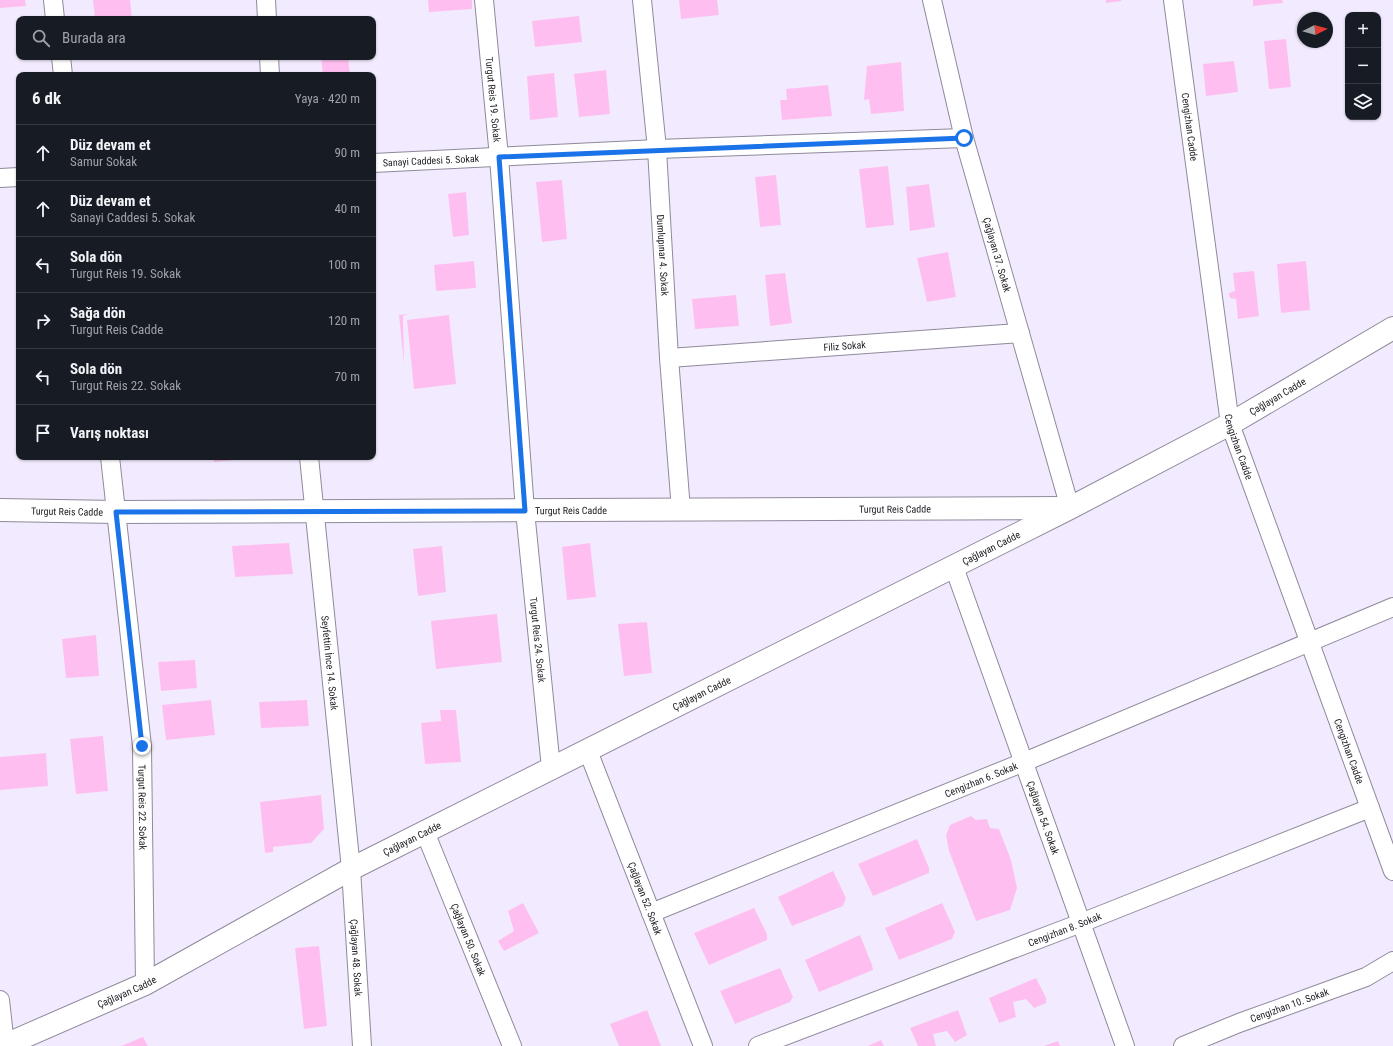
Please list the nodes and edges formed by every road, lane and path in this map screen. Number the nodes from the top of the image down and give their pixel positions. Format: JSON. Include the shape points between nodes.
{"nodes":[{"id":1,"x":53,"y":0,"type":"edge"},
{"id":2,"x":266,"y":0,"type":"edge"},
{"id":3,"x":484,"y":0,"type":"edge"},
{"id":4,"x":642,"y":0,"type":"edge"},
{"id":5,"x":932,"y":0,"type":"edge"},
{"id":6,"x":1173,"y":0,"type":"edge"},
{"id":7,"x":55,"y":16,"type":"edge"},
{"id":8,"x":267,"y":16,"type":"edge"},
{"id":9,"x":61,"y":60,"type":"edge"},
{"id":10,"x":269,"y":60,"type":"edge"},
{"id":11,"x":63,"y":72,"type":"edge"},
{"id":12,"x":270,"y":72,"type":"edge"},
{"id":13,"x":964,"y":138,"type":"junction"},
{"id":14,"x":657,"y":149,"type":"junction"},
{"id":15,"x":499,"y":157,"type":"junction"},
{"id":16,"x":376,"y":163,"type":"edge"},
{"id":17,"x":16,"y":177,"type":"edge"},
{"id":18,"x":0,"y":178,"type":"edge"},
{"id":19,"x":1393,"y":328,"type":"edge"},
{"id":20,"x":1020,"y":333,"type":"junction"},
{"id":21,"x":669,"y":358,"type":"junction"},
{"id":22,"x":1230,"y":424,"type":"junction"},
{"id":23,"x":110,"y":460,"type":"edge"},
{"id":24,"x":309,"y":460,"type":"edge"},
{"id":25,"x":1070,"y":508,"type":"junction"},
{"id":26,"x":0,"y":510,"type":"edge"},
{"id":27,"x":681,"y":510,"type":"junction"},
{"id":28,"x":525,"y":511,"type":"junction"},
{"id":29,"x":116,"y":512,"type":"junction"},
{"id":30,"x":315,"y":512,"type":"junction"},
{"id":31,"x":954,"y":567,"type":"junction"},
{"id":32,"x":1393,"y":607,"type":"edge"},
{"id":33,"x":1309,"y":641,"type":"junction"},
{"id":34,"x":588,"y":751,"type":"junction"},
{"id":35,"x":1024,"y":762,"type":"junction"},
{"id":36,"x":551,"y":768,"type":"junction"},
{"id":37,"x":1370,"y":808,"type":"junction"},
{"id":38,"x":425,"y":832,"type":"junction"},
{"id":39,"x":351,"y":869,"type":"junction"},
{"id":40,"x":1393,"y":872,"type":"edge"},
{"id":41,"x":651,"y":913,"type":"junction"},
{"id":42,"x":1081,"y":923,"type":"junction"},
{"id":43,"x":1393,"y":961,"type":"edge"},
{"id":44,"x":144,"y":984,"type":"junction"},
{"id":45,"x":0,"y":1000,"type":"edge"},
{"id":46,"x":4,"y":1046,"type":"edge"},
{"id":47,"x":362,"y":1046,"type":"edge"},
{"id":48,"x":512,"y":1046,"type":"edge"},
{"id":49,"x":703,"y":1046,"type":"edge"},
{"id":50,"x":758,"y":1046,"type":"edge"},
{"id":51,"x":1125,"y":1046,"type":"edge"},
{"id":52,"x":1183,"y":1046,"type":"edge"}],
"edges":[{"from":1,"to":7,"type":"street"},
{"from":2,"to":8,"type":"street"},
{"from":3,"to":15,"type":"street","name":"Turgut Reis 19. Sokak"},
{"from":4,"to":14,"type":"street","name":"Dumlupınar 4. Sokak"},
{"from":5,"to":13,"type":"street","name":"Çağlayan 37. Sokak"},
{"from":6,"to":22,"type":"street","name":"Cengizhan Cadde"},
{"from":9,"to":11,"type":"street"},
{"from":10,"to":12,"type":"street"},
{"from":13,"to":14,"type":"street","name":"Sanayi Caddesi 5. Sokak"},
{"from":13,"to":20,"type":"street","name":"Çağlayan 37. Sokak"},
{"from":14,"to":15,"type":"street","name":"Sanayi Caddesi 5. Sokak"},
{"from":14,"to":21,"type":"street","name":"Dumlupınar 4. Sokak"},
{"from":15,"to":16,"type":"street","name":"Sanayi Caddesi 5. Sokak"},
{"from":15,"to":28,"type":"street","name":"Turgut Reis 19. Sokak"},
{"from":17,"to":18,"type":"street"},
{"from":19,"to":22,"type":"street","name":"Çağlayan Cadde"},
{"from":20,"to":21,"type":"street","name":"Filiz Sokak"},
{"from":20,"to":25,"type":"street","name":"Çağlayan 37. Sokak"},
{"from":21,"to":27,"type":"street","name":"Dumlupınar 4. Sokak"},
{"from":22,"to":25,"type":"street","name":"Çağlayan Cadde"},
{"from":22,"to":33,"type":"street","name":"Cengizhan Cadde"},
{"from":23,"to":29,"type":"street","name":"Turgut Reis 22. Sokak"},
{"from":24,"to":30,"type":"street","name":"Seyfettin İnce 14. Sokak"},
{"from":25,"to":27,"type":"street","name":"Turgut Reis Cadde"},
{"from":25,"to":31,"type":"street","name":"Çağlayan Cadde"},
{"from":26,"to":29,"type":"street","name":"Turgut Reis Cadde"},
{"from":27,"to":28,"type":"street","name":"Turgut Reis Cadde"},
{"from":28,"to":30,"type":"street","name":"Turgut Reis Cadde"},
{"from":28,"to":36,"type":"street","name":"Turgut Reis 24. Sokak"},
{"from":29,"to":30,"type":"street","name":"Turgut Reis Cadde"},
{"from":29,"to":44,"type":"street","name":"Turgut Reis 22. Sokak","via":[[142,746]]},
{"from":30,"to":39,"type":"street","name":"Seyfettin İnce 14. Sokak"},
{"from":31,"to":34,"type":"street","name":"Çağlayan Cadde"},
{"from":31,"to":35,"type":"street","name":"Çağlayan 54. Sokak"},
{"from":32,"to":33,"type":"street","name":"Cengizhan 6. Sokak"},
{"from":33,"to":35,"type":"street","name":"Cengizhan 6. Sokak"},
{"from":33,"to":37,"type":"street","name":"Cengizhan Cadde"},
{"from":34,"to":36,"type":"street","name":"Çağlayan Cadde"},
{"from":34,"to":41,"type":"street","name":"Çağlayan 52. Sokak"},
{"from":35,"to":41,"type":"street","name":"Cengizhan 6. Sokak"},
{"from":35,"to":42,"type":"street","name":"Çağlayan 54. Sokak"},
{"from":36,"to":38,"type":"street","name":"Çağlayan Cadde"},
{"from":37,"to":40,"type":"street","name":"Cengizhan Cadde"},
{"from":37,"to":42,"type":"street","name":"Cengizhan 8. Sokak"},
{"from":38,"to":39,"type":"street","name":"Çağlayan Cadde"},
{"from":38,"to":48,"type":"street","name":"Çağlayan 50. Sokak"},
{"from":39,"to":44,"type":"street","name":"Çağlayan Cadde"},
{"from":39,"to":47,"type":"street","name":"Çağlayan 48. Sokak"},
{"from":41,"to":49,"type":"street","name":"Çağlayan 52. Sokak"},
{"from":42,"to":50,"type":"street","name":"Cengizhan 8. Sokak"},
{"from":42,"to":51,"type":"street","name":"Çağlayan 54. Sokak"},
{"from":43,"to":52,"type":"street","name":"Cengizhan 10. Sokak","via":[[1366,977],[1239,1022]]},
{"from":44,"to":46,"type":"street","name":"Çağlayan Cadde"},
{"from":45,"to":46,"type":"street"}]}
